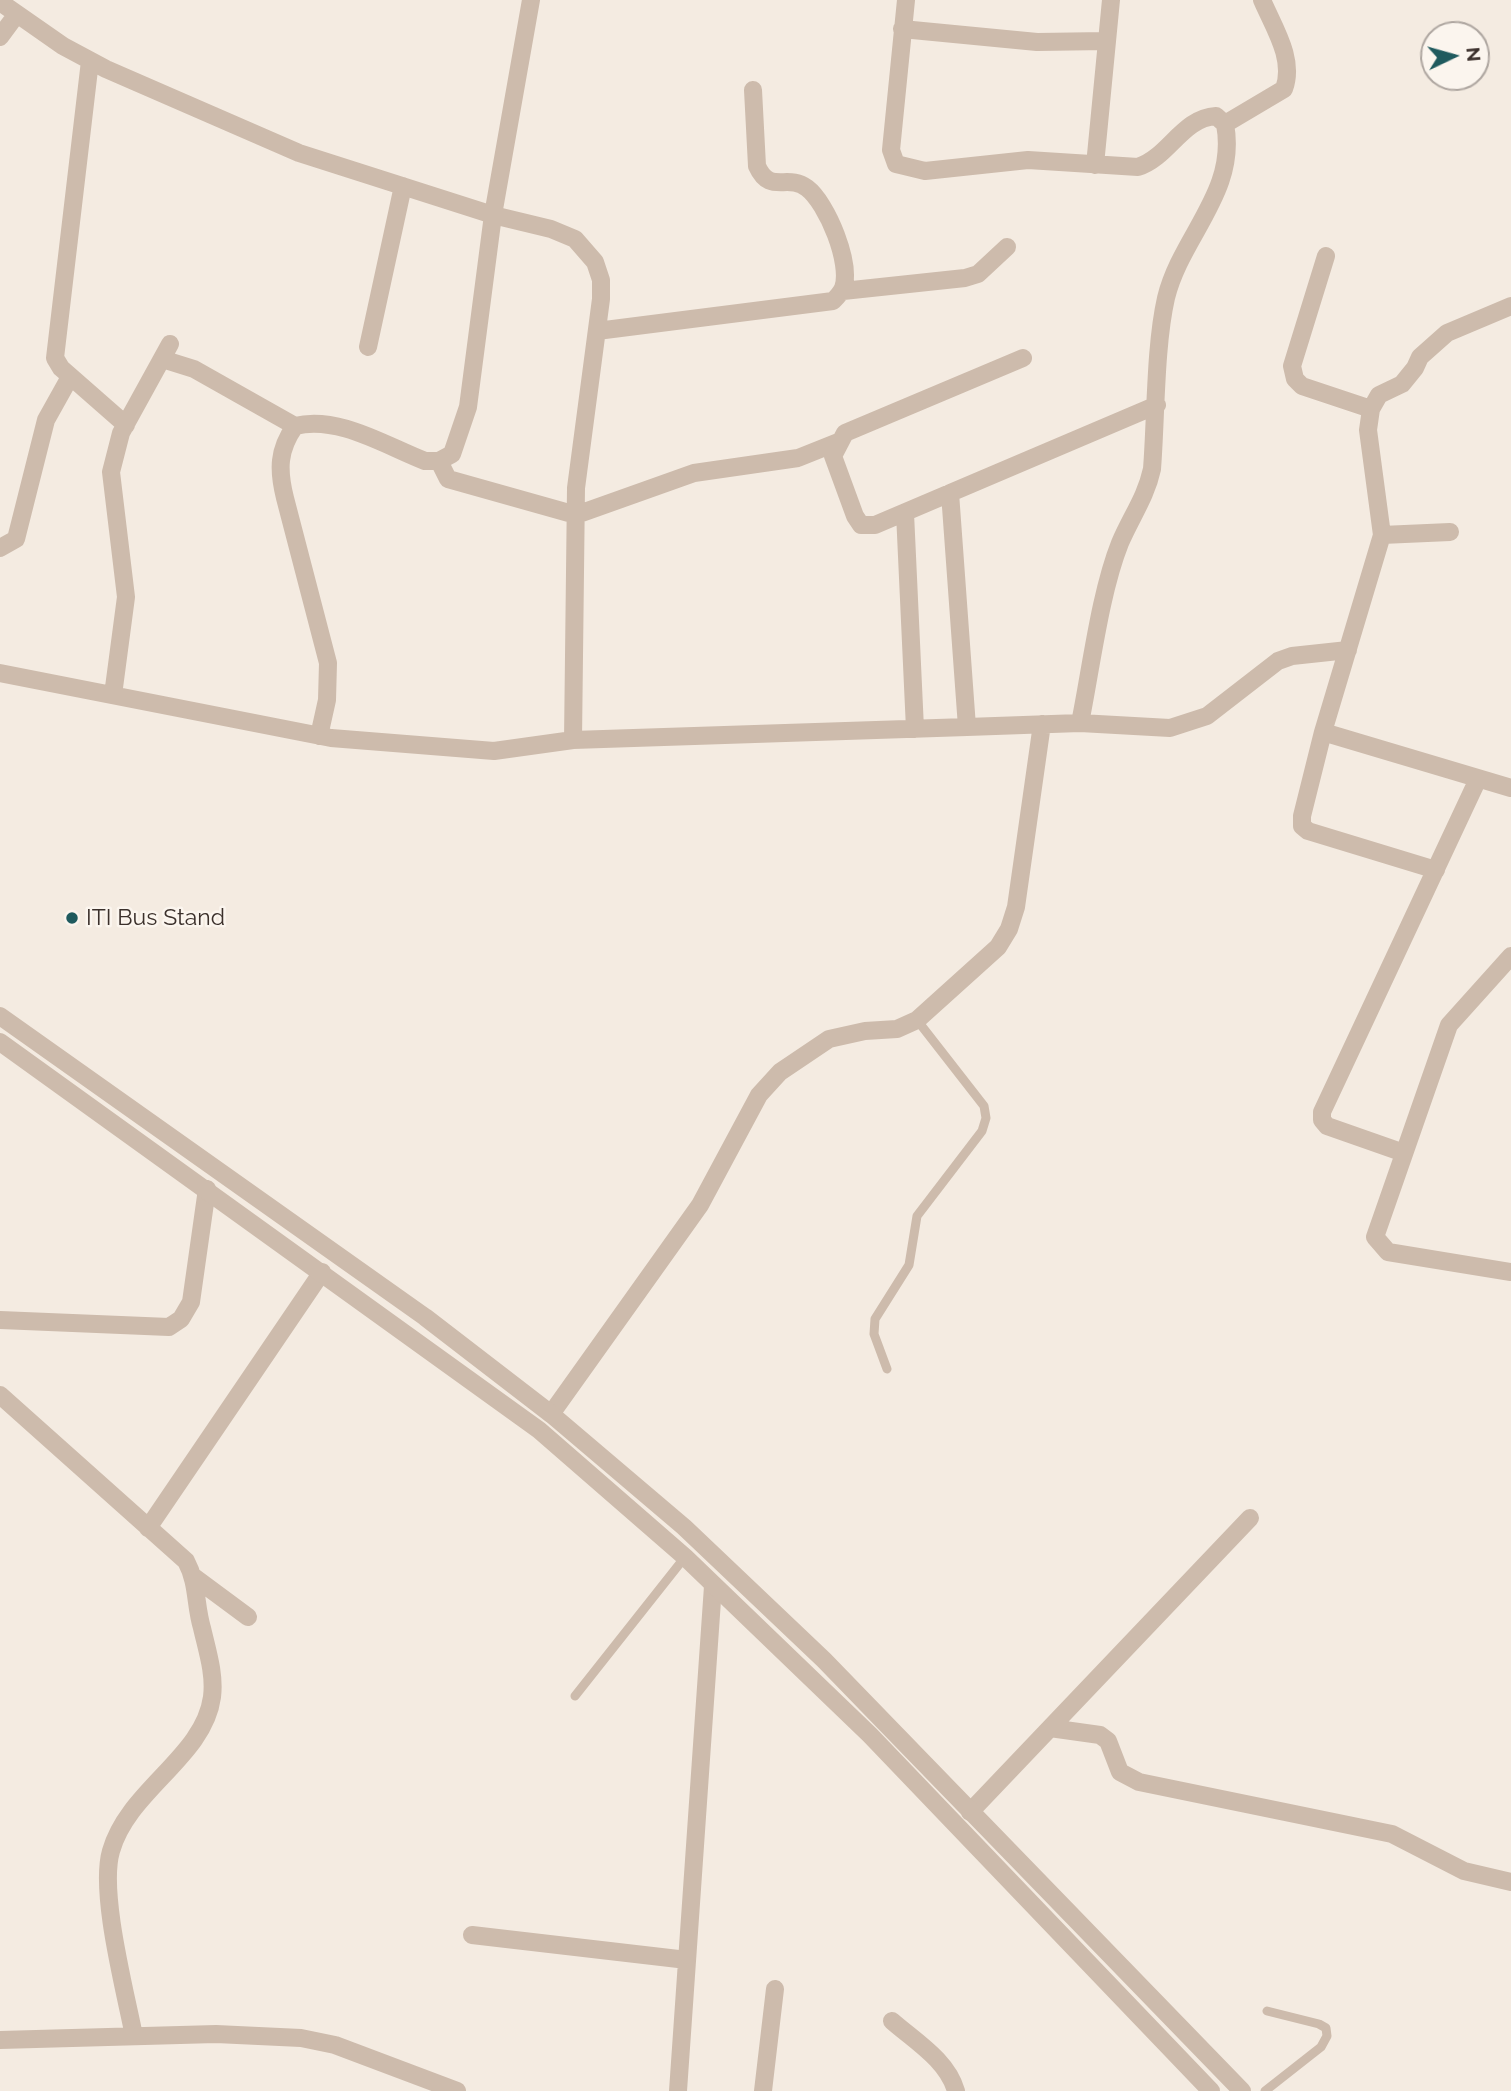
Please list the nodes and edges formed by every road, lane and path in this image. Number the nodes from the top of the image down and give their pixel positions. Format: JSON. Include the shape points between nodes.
{"nodes":[{"id":1,"x":531,"y":0,"type":"edge"},
{"id":2,"x":906,"y":0,"type":"edge"},
{"id":3,"x":1111,"y":0,"type":"edge"},
{"id":4,"x":1262,"y":0,"type":"edge"},
{"id":5,"x":0,"y":2,"type":"edge"},
{"id":6,"x":17,"y":14,"type":"junction"},
{"id":7,"x":902,"y":29,"type":"junction"},
{"id":8,"x":0,"y":37,"type":"edge"},
{"id":9,"x":1106,"y":41,"type":"junction"},
{"id":10,"x":90,"y":61,"type":"junction"},
{"id":11,"x":753,"y":90,"type":"dead end"},
{"id":12,"x":1225,"y":124,"type":"junction"},
{"id":13,"x":1095,"y":165,"type":"junction"},
{"id":14,"x":403,"y":186,"type":"junction"},
{"id":15,"x":493,"y":215,"type":"junction"},
{"id":16,"x":1007,"y":247,"type":"dead end"},
{"id":17,"x":1326,"y":256,"type":"dead end"},
{"id":18,"x":842,"y":291,"type":"junction"},
{"id":19,"x":1511,"y":306,"type":"edge"},
{"id":20,"x":597,"y":331,"type":"junction"},
{"id":21,"x":368,"y":347,"type":"dead end"},
{"id":22,"x":1023,"y":358,"type":"dead end"},
{"id":23,"x":70,"y":377,"type":"junction"},
{"id":24,"x":1157,"y":405,"type":"junction"},
{"id":25,"x":1371,"y":409,"type":"junction"},
{"id":26,"x":126,"y":425,"type":"junction"},
{"id":27,"x":296,"y":426,"type":"junction"},
{"id":28,"x":838,"y":442,"type":"junction"},
{"id":29,"x":439,"y":461,"type":"junction"},
{"id":30,"x":950,"y":493,"type":"junction"},
{"id":31,"x":905,"y":513,"type":"junction"},
{"id":32,"x":576,"y":515,"type":"junction"},
{"id":33,"x":1450,"y":532,"type":"dead end"},
{"id":34,"x":1382,"y":535,"type":"junction"},
{"id":35,"x":0,"y":548,"type":"edge"},
{"id":36,"x":1348,"y":650,"type":"junction"},
{"id":37,"x":0,"y":673,"type":"edge"},
{"id":38,"x":113,"y":695,"type":"junction"},
{"id":39,"x":1080,"y":723,"type":"junction"},
{"id":40,"x":1042,"y":724,"type":"junction"},
{"id":41,"x":967,"y":727,"type":"junction"},
{"id":42,"x":915,"y":729,"type":"junction"},
{"id":43,"x":1323,"y":732,"type":"junction"},
{"id":44,"x":319,"y":736,"type":"junction"},
{"id":45,"x":573,"y":740,"type":"junction"},
{"id":46,"x":1478,"y":779,"type":"junction"},
{"id":47,"x":1511,"y":788,"type":"edge"},
{"id":48,"x":1436,"y":870,"type":"junction"},
{"id":49,"x":1511,"y":957,"type":"edge"},
{"id":50,"x":0,"y":1016,"type":"edge"},
{"id":51,"x":917,"y":1020,"type":"junction"},
{"id":52,"x":0,"y":1042,"type":"edge"},
{"id":53,"x":1404,"y":1153,"type":"junction"},
{"id":54,"x":207,"y":1189,"type":"junction"},
{"id":55,"x":322,"y":1272,"type":"junction"},
{"id":56,"x":1511,"y":1272,"type":"edge"},
{"id":57,"x":0,"y":1321,"type":"edge"},
{"id":58,"x":887,"y":1369,"type":"dead end"},
{"id":59,"x":0,"y":1395,"type":"edge"},
{"id":60,"x":551,"y":1413,"type":"junction"},
{"id":61,"x":1250,"y":1518,"type":"dead end"},
{"id":62,"x":148,"y":1528,"type":"junction"},
{"id":63,"x":685,"y":1557,"type":"junction"},
{"id":64,"x":194,"y":1577,"type":"junction"},
{"id":65,"x":713,"y":1586,"type":"junction"},
{"id":66,"x":248,"y":1617,"type":"dead end"},
{"id":67,"x":575,"y":1696,"type":"dead end"},
{"id":68,"x":1050,"y":1728,"type":"junction"},
{"id":69,"x":970,"y":1812,"type":"junction"},
{"id":70,"x":1511,"y":1882,"type":"edge"},
{"id":71,"x":472,"y":1934,"type":"dead end"},
{"id":72,"x":687,"y":1960,"type":"junction"},
{"id":73,"x":775,"y":1989,"type":"dead end"},
{"id":74,"x":1267,"y":2011,"type":"dead end"},
{"id":75,"x":892,"y":2021,"type":"dead end"},
{"id":76,"x":134,"y":2036,"type":"junction"},
{"id":77,"x":0,"y":2040,"type":"edge"},
{"id":78,"x":457,"y":2091,"type":"edge"},
{"id":79,"x":678,"y":2091,"type":"edge"},
{"id":80,"x":763,"y":2091,"type":"edge"},
{"id":81,"x":956,"y":2091,"type":"edge"},
{"id":82,"x":1211,"y":2091,"type":"edge"},
{"id":83,"x":1242,"y":2091,"type":"edge"},
{"id":84,"x":1265,"y":2091,"type":"edge"}],
"edges":[{"from":1,"to":15,"type":"street"},
{"from":2,"to":7,"type":"street"},
{"from":3,"to":9,"type":"street"},
{"from":4,"to":12,"type":"street","via":[[1287,59],[1289,75],[1284,89]]},
{"from":5,"to":6,"type":"street"},
{"from":6,"to":8,"type":"street"},
{"from":6,"to":10,"type":"street"},
{"from":7,"to":9,"type":"street","via":[[1037,42]]},
{"from":7,"to":13,"type":"street","via":[[891,150],[896,164],[925,171],[1028,160]]},
{"from":9,"to":13,"type":"street"},
{"from":10,"to":14,"type":"street","via":[[299,153]]},
{"from":10,"to":23,"type":"street","via":[[55,343],[55,358]]},
{"from":11,"to":18,"type":"street","via":[[757,166],[770,182],[806,187],[829,217],[841,258]]},
{"from":12,"to":13,"type":"street","via":[[1216,117],[1192,123],[1152,163],[1138,167]]},
{"from":12,"to":24,"type":"street","via":[[1227,157],[1221,183],[1183,254],[1166,299]]},
{"from":14,"to":15,"type":"street"},
{"from":14,"to":21,"type":"street"},
{"from":15,"to":20,"type":"street","via":[[551,229],[587,250],[601,280]]},
{"from":15,"to":29,"type":"street","via":[[468,407],[452,454]]},
{"from":16,"to":18,"type":"street","via":[[978,274],[965,278]]},
{"from":17,"to":25,"type":"street","via":[[1293,366],[1295,379],[1301,386]]},
{"from":18,"to":20,"type":"street","via":[[833,301]]},
{"from":19,"to":25,"type":"street","via":[[1447,333],[1420,357],[1402,384],[1379,395]]},
{"from":20,"to":32,"type":"street","via":[[578,466]]},
{"from":22,"to":28,"type":"street","via":[[845,433]]},
{"from":23,"to":26,"type":"street"},
{"from":23,"to":35,"type":"street","via":[[46,420],[16,539]]},
{"from":24,"to":30,"type":"street"},
{"from":24,"to":39,"type":"street","via":[[1147,493],[1120,542]]},
{"from":25,"to":34,"type":"street","via":[[1368,430]]},
{"from":26,"to":27,"type":"street","via":[[166,352]]},
{"from":26,"to":38,"type":"street","via":[[111,472],[126,597]]},
{"from":27,"to":29,"type":"street","via":[[333,424],[425,461]]},
{"from":27,"to":44,"type":"street","via":[[280,456],[279,474],[328,663],[327,700]]},
{"from":28,"to":31,"type":"street","via":[[833,456],[861,525],[875,525]]},
{"from":28,"to":32,"type":"street","via":[[798,458],[694,473]]},
{"from":29,"to":32,"type":"street","via":[[448,479]]},
{"from":30,"to":31,"type":"street"},
{"from":30,"to":41,"type":"street"},
{"from":31,"to":42,"type":"street"},
{"from":32,"to":45,"type":"street"},
{"from":33,"to":34,"type":"street"},
{"from":34,"to":36,"type":"street"},
{"from":36,"to":39,"type":"street","via":[[1278,661],[1207,716],[1186,725],[1170,729]]},
{"from":36,"to":43,"type":"street"},
{"from":37,"to":38,"type":"street"},
{"from":38,"to":44,"type":"street"},
{"from":39,"to":40,"type":"street"},
{"from":40,"to":41,"type":"street"},
{"from":40,"to":51,"type":"street","via":[[1009,929],[998,947]]},
{"from":41,"to":42,"type":"street"},
{"from":42,"to":45,"type":"street"},
{"from":43,"to":46,"type":"street"},
{"from":43,"to":48,"type":"street","via":[[1301,825]]},
{"from":44,"to":45,"type":"street","via":[[494,751]]},
{"from":46,"to":47,"type":"street"},
{"from":46,"to":48,"type":"street"},
{"from":48,"to":53,"type":"street","via":[[1322,1112],[1327,1126]]},
{"from":49,"to":53,"type":"street","via":[[1449,1025]]},
{"from":50,"to":60,"type":"street","via":[[425,1317]]},
{"from":51,"to":58,"type":"lane","via":[[984,1106],[986,1118],[982,1130],[917,1216],[909,1265],[875,1319],[874,1334]]},
{"from":51,"to":60,"type":"street","via":[[897,1029],[829,1040],[780,1072],[759,1095],[700,1205]]},
{"from":52,"to":54,"type":"street"},
{"from":53,"to":56,"type":"street","via":[[1375,1237],[1388,1252]]},
{"from":54,"to":55,"type":"street"},
{"from":54,"to":57,"type":"street","via":[[191,1302],[181,1319],[169,1327]]},
{"from":55,"to":62,"type":"street"},
{"from":55,"to":63,"type":"street","via":[[539,1430]]},
{"from":59,"to":62,"type":"street"},
{"from":60,"to":69,"type":"street","via":[[684,1527],[824,1660]]},
{"from":61,"to":68,"type":"street"},
{"from":62,"to":64,"type":"street","via":[[186,1561]]},
{"from":63,"to":65,"type":"street"},
{"from":63,"to":67,"type":"lane"},
{"from":64,"to":66,"type":"street"},
{"from":64,"to":76,"type":"street","via":[[212,1678],[207,1718],[196,1737],[133,1806],[118,1831],[108,1863],[106,1883]]},
{"from":65,"to":72,"type":"street"},
{"from":65,"to":82,"type":"street","via":[[870,1735]]},
{"from":68,"to":69,"type":"street"},
{"from":68,"to":70,"type":"street","via":[[1100,1735],[1108,1741],[1120,1772],[1139,1782],[1392,1834],[1464,1871]]},
{"from":69,"to":83,"type":"street"},
{"from":71,"to":72,"type":"street"},
{"from":72,"to":79,"type":"street"},
{"from":73,"to":80,"type":"street"},
{"from":74,"to":84,"type":"lane","via":[[1319,2024],[1326,2028],[1327,2036],[1321,2047]]},
{"from":75,"to":81,"type":"street","via":[[940,2061],[952,2076]]},
{"from":76,"to":77,"type":"street"},
{"from":76,"to":78,"type":"street","via":[[302,2038],[335,2045]]}]}
